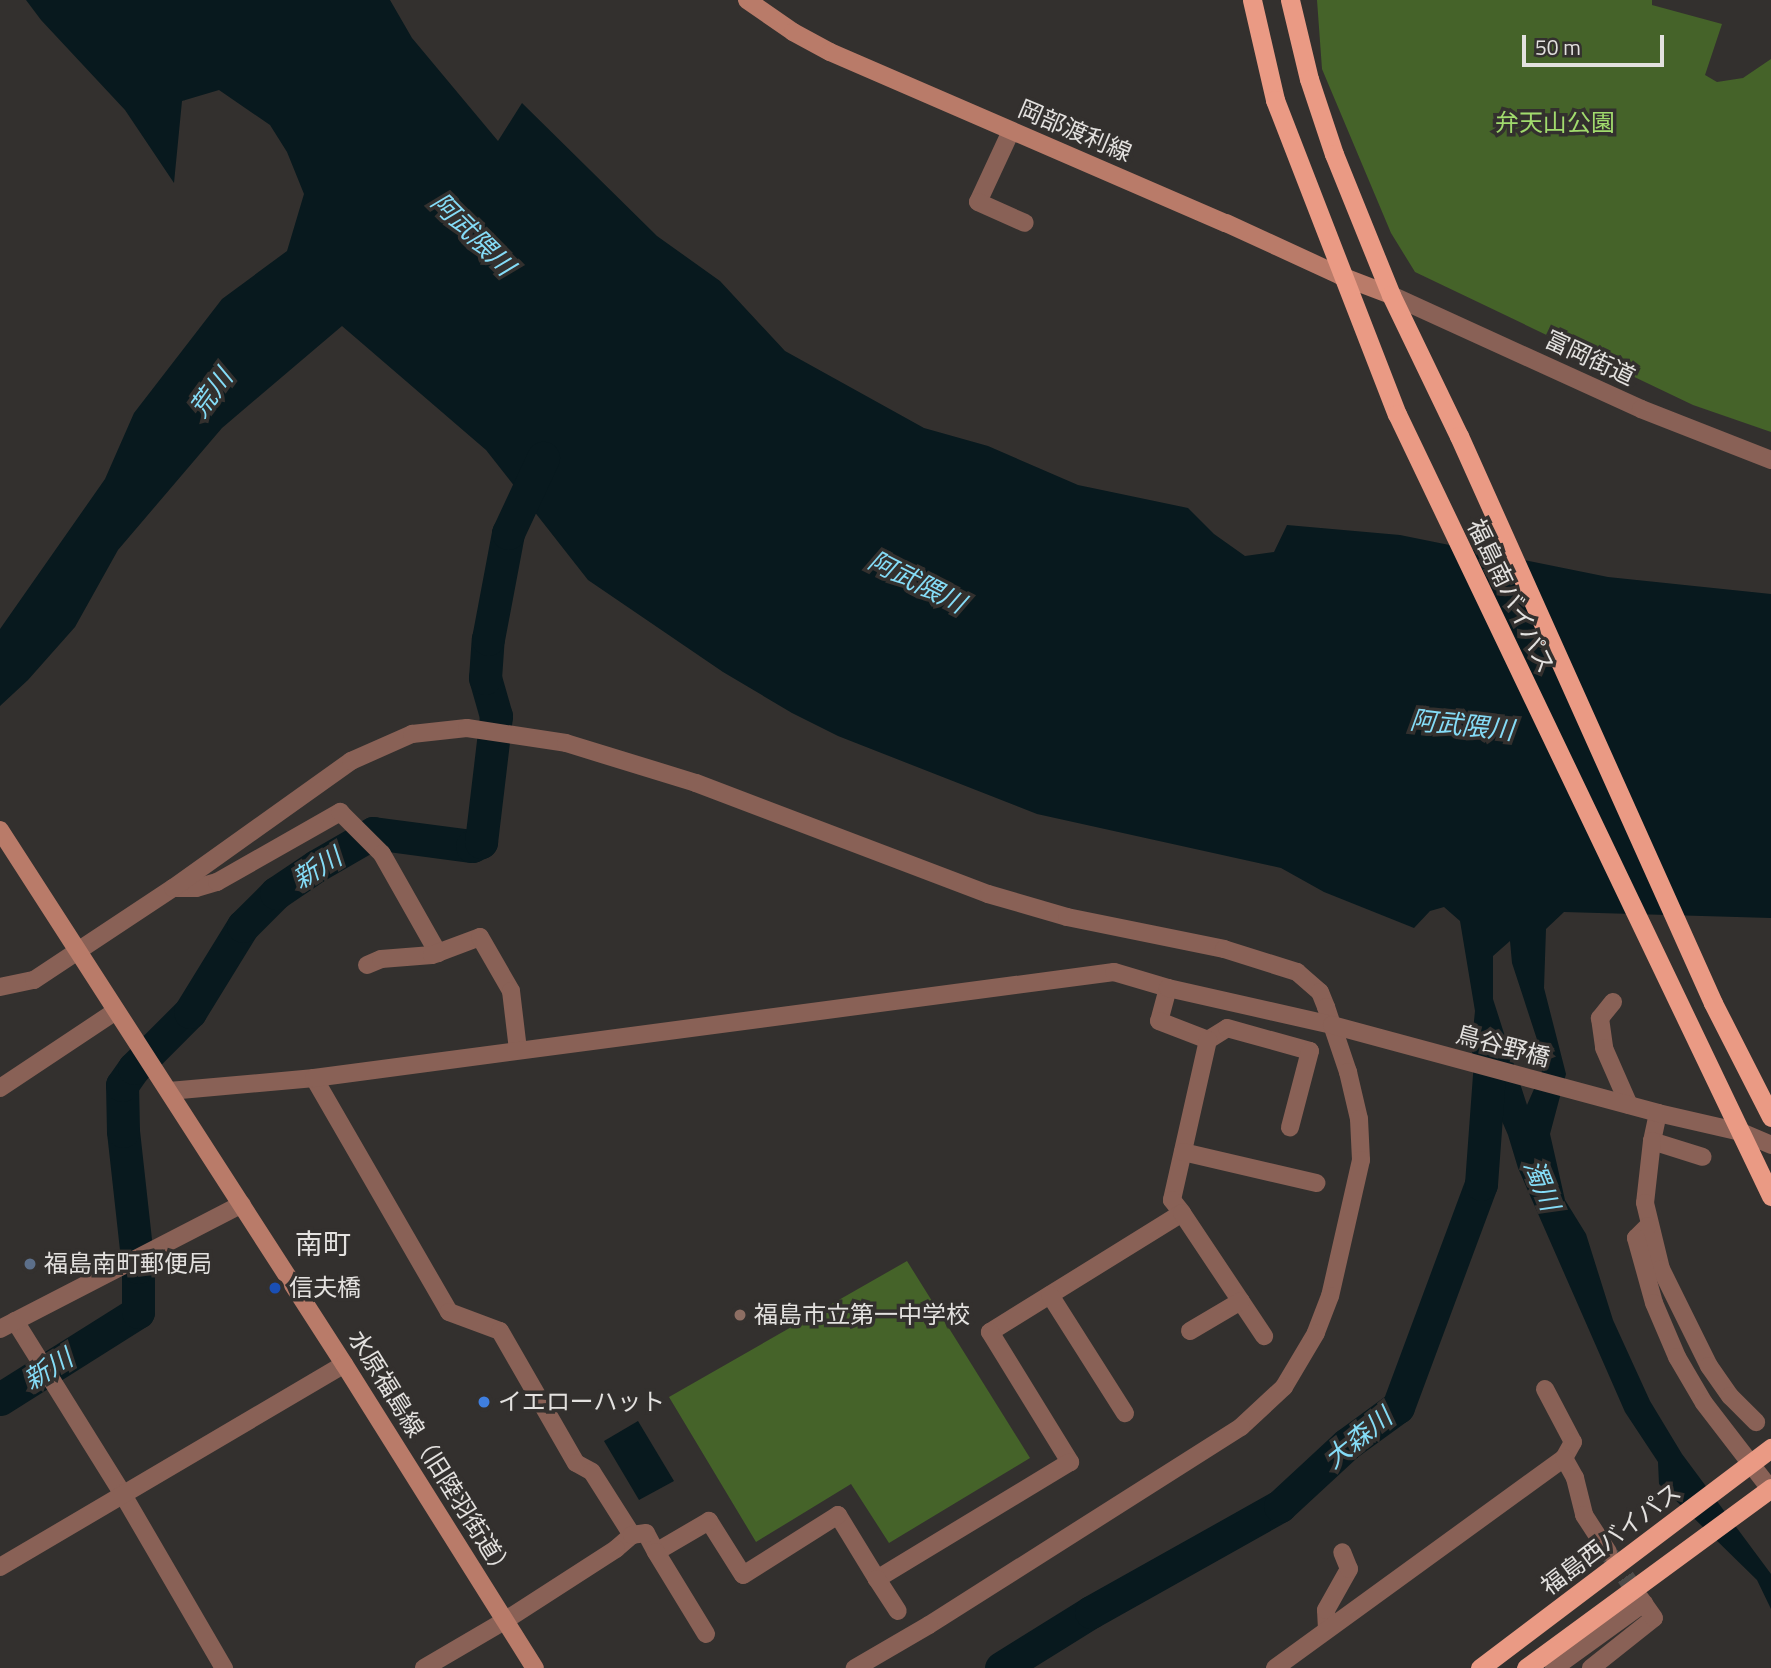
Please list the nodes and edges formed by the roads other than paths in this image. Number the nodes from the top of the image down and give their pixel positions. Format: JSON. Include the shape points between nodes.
{"nodes":[{"id":1,"x":747,"y":0,"type":"edge"},
{"id":2,"x":1252,"y":0,"type":"edge"},
{"id":3,"x":1290,"y":0,"type":"edge"},
{"id":4,"x":1011,"y":131,"type":"junction"},
{"id":5,"x":1025,"y":223,"type":"dead end"},
{"id":6,"x":1341,"y":276,"type":"junction"},
{"id":7,"x":1391,"y":295,"type":"junction"},
{"id":8,"x":1771,"y":460,"type":"edge"},
{"id":9,"x":0,"y":830,"type":"edge"},
{"id":10,"x":173,"y":888,"type":"junction"},
{"id":11,"x":78,"y":951,"type":"junction"},
{"id":12,"x":438,"y":953,"type":"junction"},
{"id":13,"x":367,"y":965,"type":"dead end"},
{"id":14,"x":0,"y":987,"type":"edge"},
{"id":15,"x":1168,"y":988,"type":"junction"},
{"id":16,"x":1613,"y":1002,"type":"dead end"},
{"id":17,"x":116,"y":1011,"type":"junction"},
{"id":18,"x":1332,"y":1025,"type":"junction"},
{"id":19,"x":1208,"y":1041,"type":"junction"},
{"id":20,"x":518,"y":1050,"type":"junction"},
{"id":21,"x":314,"y":1077,"type":"junction"},
{"id":22,"x":0,"y":1088,"type":"edge"},
{"id":23,"x":169,"y":1091,"type":"junction"},
{"id":24,"x":1629,"y":1105,"type":"junction"},
{"id":25,"x":1658,"y":1113,"type":"junction"},
{"id":26,"x":1771,"y":1117,"type":"edge"},
{"id":27,"x":1290,"y":1127,"type":"dead end"},
{"id":28,"x":1741,"y":1132,"type":"junction"},
{"id":29,"x":1652,"y":1141,"type":"junction"},
{"id":30,"x":1771,"y":1145,"type":"edge"},
{"id":31,"x":1183,"y":1152,"type":"junction"},
{"id":32,"x":1703,"y":1157,"type":"dead end"},
{"id":33,"x":1316,"y":1183,"type":"dead end"},
{"id":34,"x":1771,"y":1196,"type":"edge"},
{"id":35,"x":242,"y":1204,"type":"junction"},
{"id":36,"x":1182,"y":1213,"type":"junction"},
{"id":37,"x":1648,"y":1226,"type":"junction"},
{"id":38,"x":1050,"y":1295,"type":"junction"},
{"id":39,"x":1241,"y":1301,"type":"junction"},
{"id":40,"x":8,"y":1325,"type":"edge"},
{"id":41,"x":1191,"y":1331,"type":"dead end"},
{"id":42,"x":1264,"y":1336,"type":"dead end"},
{"id":43,"x":344,"y":1364,"type":"junction"},
{"id":44,"x":1545,"y":1389,"type":"dead end"},
{"id":45,"x":1125,"y":1413,"type":"dead end"},
{"id":46,"x":1756,"y":1422,"type":"dead end"},
{"id":47,"x":1771,"y":1448,"type":"edge"},
{"id":48,"x":1564,"y":1458,"type":"junction"},
{"id":49,"x":1746,"y":1466,"type":"junction"},
{"id":50,"x":1768,"y":1490,"type":"edge"},
{"id":51,"x":122,"y":1493,"type":"junction"},
{"id":52,"x":632,"y":1535,"type":"junction"},
{"id":53,"x":656,"y":1552,"type":"junction"},
{"id":54,"x":1342,"y":1552,"type":"dead end"},
{"id":55,"x":1608,"y":1552,"type":"tunnel mouth"},
{"id":56,"x":0,"y":1567,"type":"edge"},
{"id":57,"x":877,"y":1579,"type":"junction"},
{"id":58,"x":898,"y":1611,"type":"dead end"},
{"id":59,"x":506,"y":1620,"type":"junction"},
{"id":60,"x":1327,"y":1629,"type":"junction"},
{"id":61,"x":706,"y":1634,"type":"dead end"},
{"id":62,"x":224,"y":1668,"type":"edge"},
{"id":63,"x":424,"y":1668,"type":"edge"},
{"id":64,"x":535,"y":1668,"type":"edge"},
{"id":65,"x":855,"y":1668,"type":"edge"},
{"id":66,"x":1275,"y":1668,"type":"edge"},
{"id":67,"x":1480,"y":1668,"type":"edge"},
{"id":68,"x":1526,"y":1668,"type":"edge"},
{"id":69,"x":1555,"y":1668,"type":"edge"},
{"id":70,"x":1591,"y":1668,"type":"edge"}],
"edges":[{"from":1,"to":4,"type":"main road","name":"岡部渡利線","via":[[830,52]]},
{"from":2,"to":6,"type":"highway","name":"福島南バイパス","via":[[1275,100]]},
{"from":3,"to":7,"type":"highway","name":"福島南バイパス","via":[[1334,154]]},
{"from":4,"to":5,"type":"street","via":[[978,202]]},
{"from":4,"to":6,"type":"main road","name":"岡部渡利線"},
{"from":6,"to":7,"type":"main road","name":"岡部渡利線"},
{"from":6,"to":28,"type":"highway","name":"福島南バイパス","via":[[1397,414]]},
{"from":7,"to":8,"type":"street","name":"富岡街道","via":[[1641,409]]},
{"from":7,"to":26,"type":"highway","name":"福島南バイパス","via":[[1713,1003]]},
{"from":9,"to":11,"type":"main road"},
{"from":10,"to":11,"type":"street"},
{"from":10,"to":12,"type":"street","via":[[217,882],[340,812],[382,854]]},
{"from":10,"to":18,"type":"street","via":[[351,761],[412,734],[467,728],[566,743],[696,783],[988,894],[1067,917],[1224,948],[1286,968],[1320,992]]},
{"from":11,"to":14,"type":"street","via":[[34,980]]},
{"from":11,"to":17,"type":"main road","name":"水原福島線（旧陸羽街道）"},
{"from":12,"to":13,"type":"street","via":[[381,959]]},
{"from":12,"to":20,"type":"street","via":[[480,937],[511,991]]},
{"from":15,"to":18,"type":"street","name":"鳥谷野橋"},
{"from":15,"to":19,"type":"street","via":[[1158,1021]]},
{"from":15,"to":20,"type":"street","name":"鳥谷野橋","via":[[1114,972]]},
{"from":16,"to":24,"type":"street","via":[[1600,1018],[1604,1048]]},
{"from":17,"to":22,"type":"street"},
{"from":17,"to":23,"type":"main road","name":"水原福島線（旧陸羽街道）"},
{"from":18,"to":24,"type":"street","name":"鳥谷野橋"},
{"from":18,"to":65,"type":"street","via":[[1359,1119],[1361,1160],[1329,1296],[1316,1333],[1284,1387],[1241,1427]]},
{"from":19,"to":27,"type":"street","via":[[1227,1028],[1311,1051]]},
{"from":19,"to":31,"type":"street"},
{"from":20,"to":21,"type":"street","name":"鳥谷野橋"},
{"from":21,"to":23,"type":"street","name":"鳥谷野橋"},
{"from":21,"to":52,"type":"street","via":[[449,1312],[500,1331],[576,1462],[592,1472]]},
{"from":23,"to":35,"type":"main road","name":"水原福島線（旧陸羽街道）"},
{"from":24,"to":25,"type":"street","name":"鳥谷野橋"},
{"from":25,"to":28,"type":"street","name":"鳥谷野橋"},
{"from":25,"to":29,"type":"street"},
{"from":28,"to":30,"type":"street","name":"鳥谷野橋"},
{"from":28,"to":34,"type":"highway","name":"福島南バイパス"},
{"from":29,"to":32,"type":"street"},
{"from":29,"to":37,"type":"street","via":[[1645,1203]]},
{"from":31,"to":33,"type":"street"},
{"from":31,"to":36,"type":"street","via":[[1172,1200]]},
{"from":35,"to":40,"type":"street"},
{"from":35,"to":43,"type":"main road","name":"水原福島線（旧陸羽街道）"},
{"from":36,"to":38,"type":"street"},
{"from":36,"to":39,"type":"street"},
{"from":37,"to":46,"type":"street","via":[[1661,1269],[1709,1366]]},
{"from":37,"to":49,"type":"street","via":[[1636,1238],[1654,1303],[1677,1357]]},
{"from":38,"to":45,"type":"street"},
{"from":38,"to":57,"type":"street","via":[[990,1332],[1070,1462]]},
{"from":39,"to":41,"type":"street"},
{"from":39,"to":42,"type":"street"},
{"from":40,"to":51,"type":"street"},
{"from":43,"to":51,"type":"street"},
{"from":43,"to":59,"type":"main road","name":"水原福島線（旧陸羽街道）"},
{"from":44,"to":48,"type":"street","via":[[1573,1442]]},
{"from":47,"to":49,"type":"highway","name":"福島西バイパス"},
{"from":48,"to":55,"type":"street","via":[[1575,1478],[1584,1515]]},
{"from":48,"to":60,"type":"street"},
{"from":49,"to":50,"type":"street"},
{"from":49,"to":67,"type":"highway","name":"福島西バイパス"},
{"from":50,"to":68,"type":"highway"},
{"from":51,"to":56,"type":"street"},
{"from":51,"to":62,"type":"street"},
{"from":52,"to":53,"type":"street","via":[[646,1533]]},
{"from":52,"to":59,"type":"street"},
{"from":53,"to":57,"type":"street","via":[[709,1521],[743,1575],[838,1515]]},
{"from":53,"to":61,"type":"street"},
{"from":54,"to":60,"type":"street","via":[[1349,1569],[1326,1610]]},
{"from":57,"to":58,"type":"street"},
{"from":59,"to":63,"type":"street"},
{"from":59,"to":64,"type":"main road","name":"水原福島線（旧陸羽街道）"},
{"from":60,"to":66,"type":"street"},
{"from":69,"to":70,"type":"street","via":[[1642,1601],[1654,1618]]}]}
